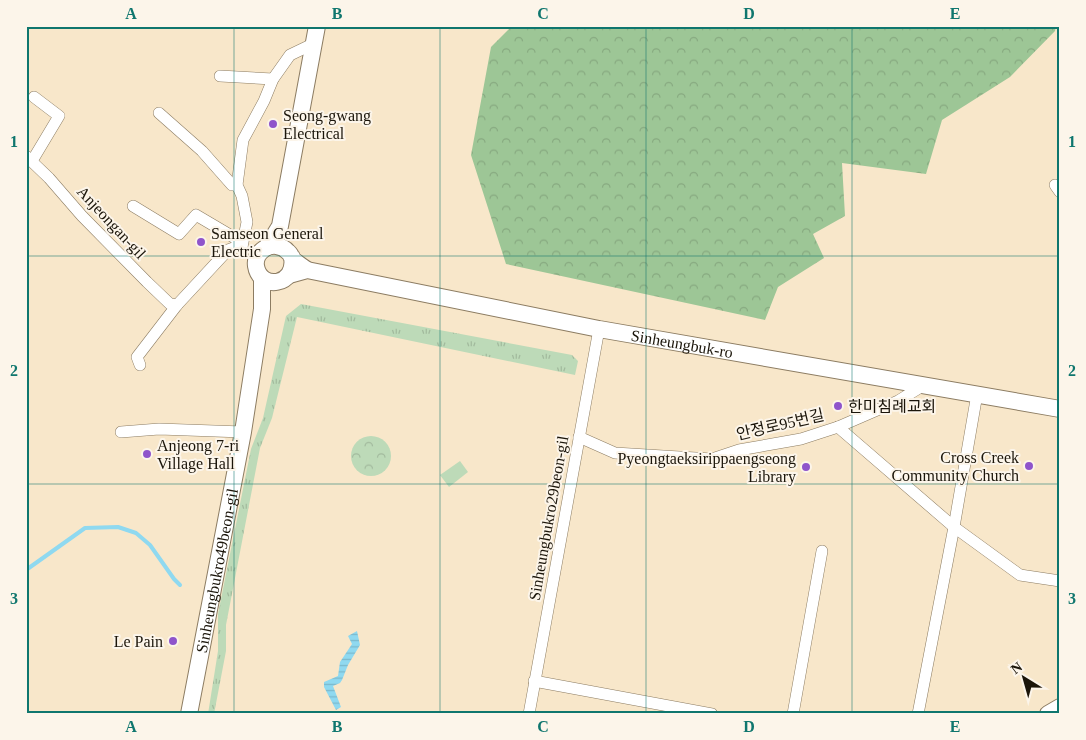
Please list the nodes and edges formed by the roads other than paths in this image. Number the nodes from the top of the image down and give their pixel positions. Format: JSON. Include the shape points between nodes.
{"nodes":[{"id":1,"x":318,"y":26,"type":"edge"},
{"id":2,"x":315,"y":43,"type":"junction"},
{"id":3,"x":220,"y":76,"type":"dead end"},
{"id":4,"x":273,"y":79,"type":"junction"},
{"id":5,"x":34,"y":97,"type":"dead end"},
{"id":6,"x":159,"y":113,"type":"dead end"},
{"id":7,"x":29,"y":158,"type":"edge"},
{"id":8,"x":237,"y":185,"type":"junction"},
{"id":9,"x":134,"y":206,"type":"dead end"},
{"id":10,"x":280,"y":226,"type":"junction"},
{"id":11,"x":240,"y":246,"type":"junction"},
{"id":12,"x":262,"y":251,"type":"junction"},
{"id":13,"x":288,"y":253,"type":"junction"},
{"id":14,"x":307,"y":270,"type":"junction"},
{"id":15,"x":262,"y":278,"type":"junction"},
{"id":16,"x":284,"y":278,"type":"junction"},
{"id":17,"x":178,"y":305,"type":"junction"},
{"id":18,"x":262,"y":309,"type":"junction"},
{"id":19,"x":599,"y":329,"type":"junction"},
{"id":20,"x":140,"y":365,"type":"dead end"},
{"id":21,"x":924,"y":385,"type":"junction"},
{"id":22,"x":977,"y":394,"type":"junction"},
{"id":23,"x":1060,"y":408,"type":"edge"},
{"id":24,"x":838,"y":427,"type":"junction"},
{"id":25,"x":121,"y":432,"type":"dead end"},
{"id":26,"x":244,"y":432,"type":"junction"},
{"id":27,"x":579,"y":437,"type":"junction"},
{"id":28,"x":954,"y":527,"type":"junction"},
{"id":29,"x":822,"y":551,"type":"dead end"},
{"id":30,"x":1060,"y":581,"type":"edge"},
{"id":31,"x":534,"y":681,"type":"junction"},
{"id":32,"x":1060,"y":706,"type":"edge"},
{"id":33,"x":189,"y":714,"type":"edge"},
{"id":34,"x":529,"y":714,"type":"edge"},
{"id":35,"x":712,"y":714,"type":"edge"},
{"id":36,"x":792,"y":714,"type":"edge"},
{"id":37,"x":918,"y":714,"type":"edge"},
{"id":38,"x":1048,"y":714,"type":"edge"}],
"edges":[{"from":1,"to":2,"type":"street"},
{"from":2,"to":4,"type":"street","via":[[290,55]]},
{"from":2,"to":10,"type":"street"},
{"from":3,"to":4,"type":"street"},
{"from":4,"to":8,"type":"street","via":[[243,140]]},
{"from":5,"to":7,"type":"street","via":[[59,116]]},
{"from":6,"to":8,"type":"street","via":[[202,151],[232,185]]},
{"from":7,"to":17,"type":"street","name":"Anjeongan-gil","via":[[146,282],[170,304]]},
{"from":8,"to":11,"type":"street","via":[[247,222]]},
{"from":9,"to":11,"type":"street","name":"Anjeongan-gil","via":[[179,234],[196,215],[235,238]]},
{"from":10,"to":12,"type":"street"},
{"from":10,"to":13,"type":"street"},
{"from":11,"to":12,"type":"street"},
{"from":11,"to":17,"type":"street","via":[[228,250]]},
{"from":12,"to":13,"type":"street","via":[[279,246]]},
{"from":12,"to":15,"type":"street","via":[[256,261]]},
{"from":13,"to":14,"type":"street"},
{"from":13,"to":16,"type":"street","via":[[293,263],[292,270]]},
{"from":14,"to":16,"type":"street"},
{"from":14,"to":19,"type":"street","name":"Sinheungbuk-ro"},
{"from":15,"to":16,"type":"street","via":[[273,282]]},
{"from":15,"to":18,"type":"street","name":"Sinheungbukro49beon-gil"},
{"from":16,"to":18,"type":"street"},
{"from":17,"to":20,"type":"street","via":[[137,357]]},
{"from":18,"to":26,"type":"street","name":"Sinheungbukro49beon-gil"},
{"from":19,"to":21,"type":"street","name":"Sinheungbuk-ro"},
{"from":19,"to":27,"type":"street","name":"Sinheungbukro29beon-gil"},
{"from":21,"to":22,"type":"street","name":"Sinheungbuk-ro"},
{"from":21,"to":24,"type":"street","name":"안정로95번길","via":[[898,401]]},
{"from":22,"to":23,"type":"street","name":"Sinheungbuk-ro"},
{"from":22,"to":28,"type":"street"},
{"from":24,"to":27,"type":"street","name":"안정로95번길","via":[[712,459],[616,454]]},
{"from":24,"to":28,"type":"street"},
{"from":25,"to":26,"type":"street","via":[[159,429]]},
{"from":26,"to":33,"type":"street","name":"Sinheungbukro49beon-gil"},
{"from":27,"to":31,"type":"street","name":"Sinheungbukro29beon-gil"},
{"from":28,"to":30,"type":"street","via":[[1020,575]]},
{"from":28,"to":37,"type":"street"},
{"from":29,"to":36,"type":"street"},
{"from":31,"to":34,"type":"street","name":"Sinheungbukro29beon-gil"},
{"from":31,"to":35,"type":"street"},
{"from":32,"to":38,"type":"street"}]}
